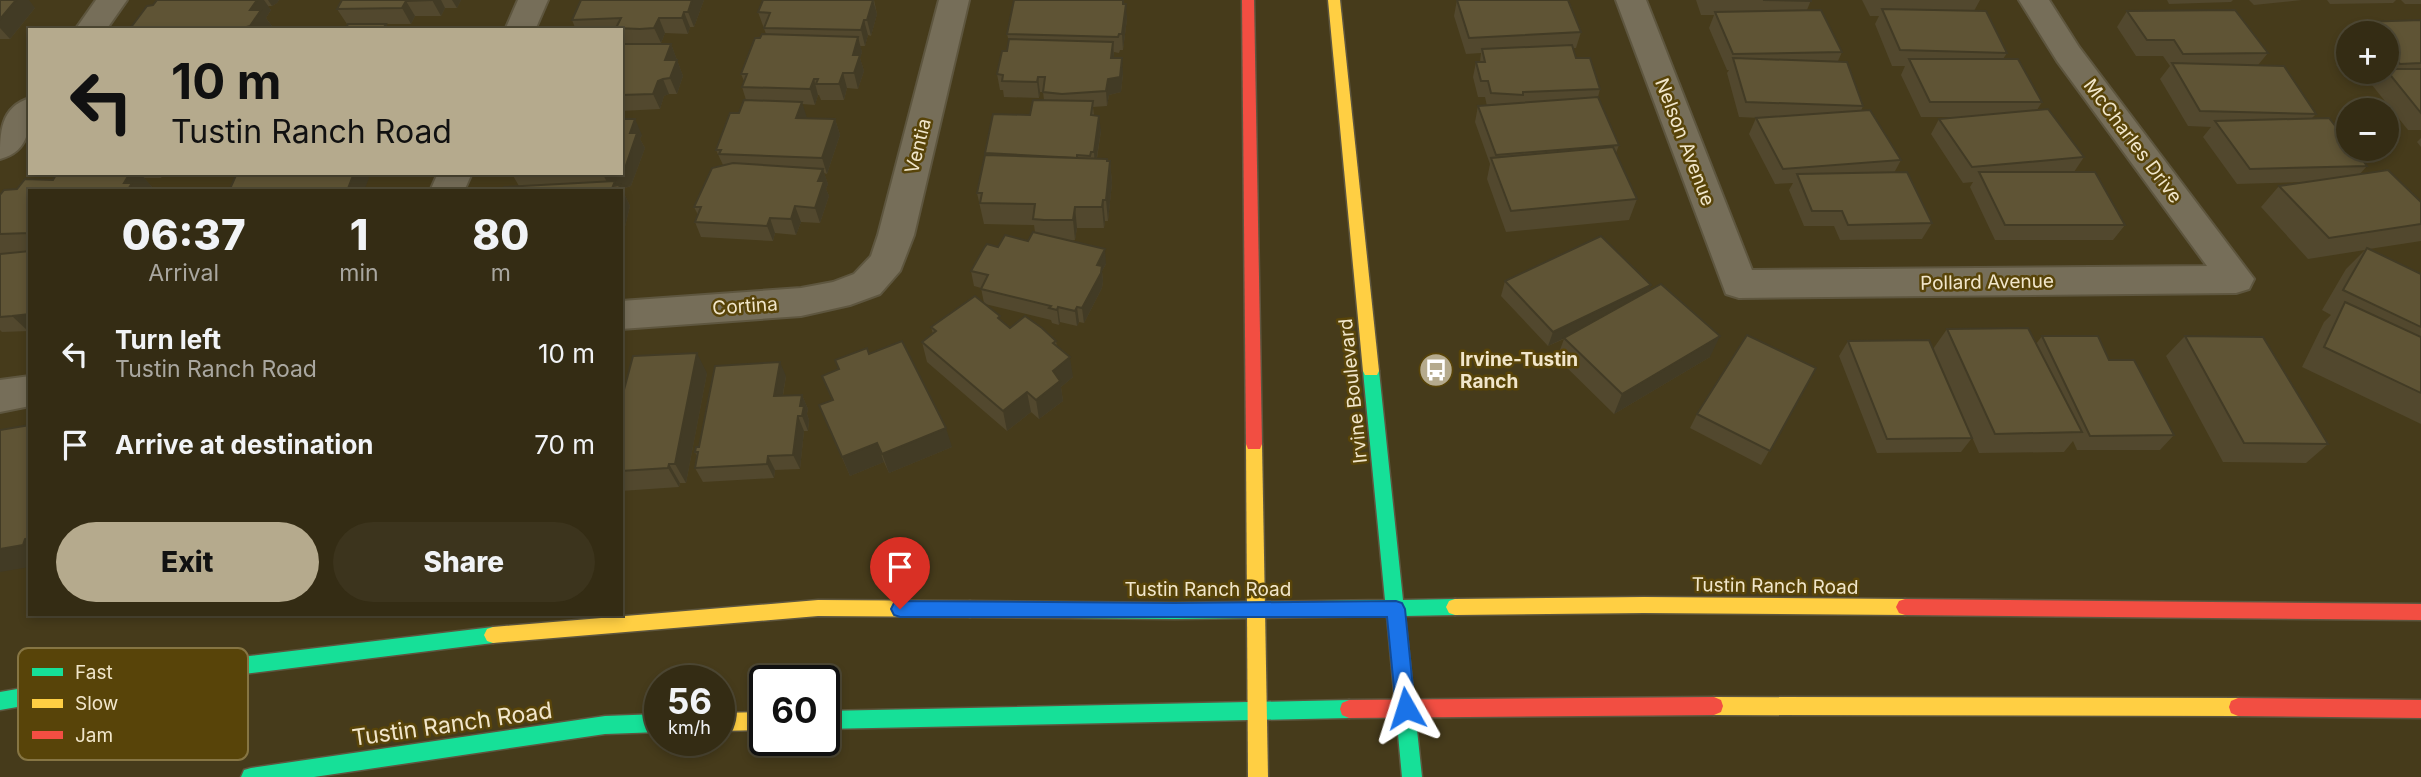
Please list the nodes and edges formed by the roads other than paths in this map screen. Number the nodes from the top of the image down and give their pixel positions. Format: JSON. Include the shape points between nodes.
{"nodes":[{"id":1,"x":112,"y":0,"type":"edge"},
{"id":2,"x":533,"y":0,"type":"edge"},
{"id":3,"x":954,"y":0,"type":"edge"},
{"id":4,"x":1248,"y":0,"type":"edge"},
{"id":5,"x":1334,"y":0,"type":"edge"},
{"id":6,"x":1631,"y":0,"type":"edge"},
{"id":7,"x":2034,"y":0,"type":"edge"},
{"id":8,"x":91,"y":28,"type":"edge"},
{"id":9,"x":521,"y":28,"type":"edge"},
{"id":10,"x":28,"y":112,"type":"edge"},
{"id":11,"x":0,"y":148,"type":"edge"},
{"id":12,"x":2236,"y":279,"type":"joint"},
{"id":13,"x":867,"y":284,"type":"joint"},
{"id":14,"x":1739,"y":284,"type":"joint"},
{"id":15,"x":623,"y":315,"type":"edge"},
{"id":16,"x":28,"y":391,"type":"edge"},
{"id":17,"x":0,"y":396,"type":"edge"},
{"id":18,"x":1396,"y":609,"type":"junction"},
{"id":19,"x":1258,"y":610,"type":"junction"},
{"id":20,"x":2421,"y":612,"type":"edge"},
{"id":21,"x":248,"y":664,"type":"edge"},
{"id":22,"x":18,"y":698,"type":"edge"},
{"id":23,"x":0,"y":701,"type":"edge"},
{"id":24,"x":1406,"y":708,"type":"junction"},
{"id":25,"x":2421,"y":709,"type":"edge"},
{"id":26,"x":1255,"y":710,"type":"junction"},
{"id":27,"x":840,"y":720,"type":"edge"},
{"id":28,"x":644,"y":724,"type":"edge"},
{"id":29,"x":251,"y":777,"type":"edge"},
{"id":30,"x":1258,"y":777,"type":"edge"},
{"id":31,"x":1412,"y":777,"type":"edge"}],
"edges":[{"from":1,"to":8,"type":"street"},
{"from":2,"to":9,"type":"street"},
{"from":3,"to":13,"type":"street","name":"Ventia","via":[[896,235],[887,262]]},
{"from":4,"to":19,"type":"main road"},
{"from":5,"to":18,"type":"main road","name":"Irvine Boulevard"},
{"from":6,"to":14,"type":"street","name":"Nelson Avenue"},
{"from":7,"to":12,"type":"street","name":"McCharles Drive","via":[[2068,54]]},
{"from":10,"to":11,"type":"street"},
{"from":12,"to":14,"type":"street","name":"Pollard Avenue"},
{"from":13,"to":15,"type":"street","name":"Cortina","via":[[801,302]]},
{"from":16,"to":17,"type":"street"},
{"from":18,"to":19,"type":"main road","name":"Tustin Ranch Road"},
{"from":18,"to":20,"type":"main road","name":"Tustin Ranch Road","via":[[1658,606]]},
{"from":18,"to":24,"type":"main road","name":"Irvine Boulevard"},
{"from":19,"to":21,"type":"main road","name":"Tustin Ranch Road","via":[[818,608],[451,638]]},
{"from":19,"to":26,"type":"main road"},
{"from":22,"to":23,"type":"main road","name":"Tustin Ranch Road"},
{"from":24,"to":25,"type":"main road","via":[[1948,705]]},
{"from":24,"to":26,"type":"main road"},
{"from":24,"to":31,"type":"main road","name":"Irvine Boulevard"},
{"from":26,"to":27,"type":"main road"},
{"from":26,"to":30,"type":"main road"},
{"from":28,"to":29,"type":"main road","name":"Tustin Ranch Road","via":[[605,725]]}]}
